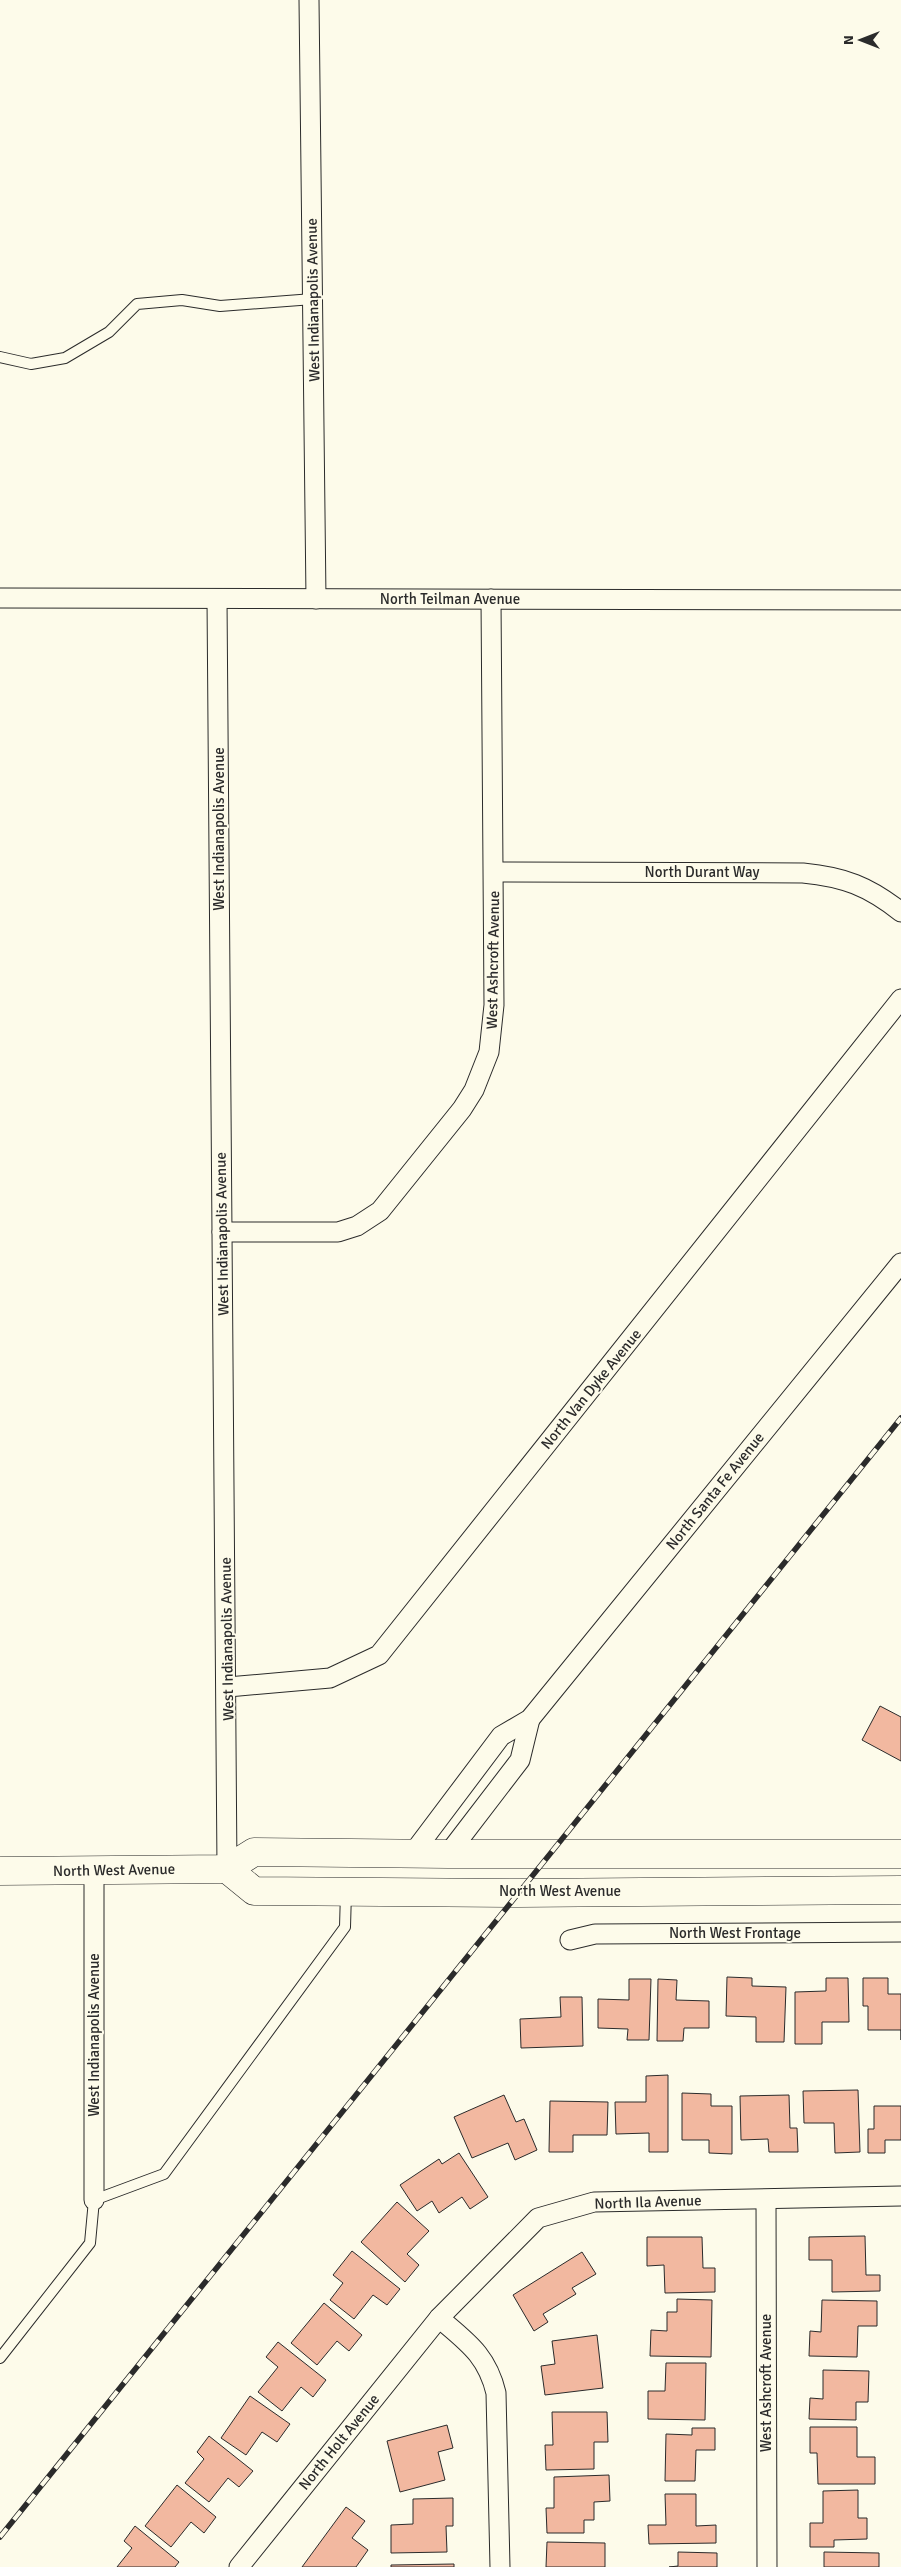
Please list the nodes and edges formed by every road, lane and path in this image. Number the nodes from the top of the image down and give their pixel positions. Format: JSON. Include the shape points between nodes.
{"nodes":[{"id":1,"x":309,"y":0,"type":"edge"},
{"id":2,"x":313,"y":300,"type":"junction"},
{"id":3,"x":0,"y":357,"type":"edge"},
{"id":4,"x":0,"y":598,"type":"edge"},
{"id":5,"x":217,"y":599,"type":"junction"},
{"id":6,"x":316,"y":599,"type":"junction"},
{"id":7,"x":491,"y":599,"type":"junction"},
{"id":8,"x":901,"y":600,"type":"edge"},
{"id":9,"x":494,"y":872,"type":"junction"},
{"id":10,"x":901,"y":912,"type":"edge"},
{"id":11,"x":901,"y":1000,"type":"edge"},
{"id":12,"x":222,"y":1232,"type":"junction"},
{"id":13,"x":901,"y":1263,"type":"edge"},
{"id":14,"x":228,"y":1687,"type":"junction"},
{"id":15,"x":530,"y":1719,"type":"junction"},
{"id":16,"x":413,"y":1853,"type":"junction"},
{"id":17,"x":448,"y":1854,"type":"junction"},
{"id":18,"x":901,"y":1854,"type":"edge"},
{"id":19,"x":227,"y":1869,"type":"junction"},
{"id":20,"x":94,"y":1870,"type":"junction"},
{"id":21,"x":0,"y":1871,"type":"edge"},
{"id":22,"x":901,"y":1890,"type":"edge"},
{"id":23,"x":346,"y":1891,"type":"junction"},
{"id":24,"x":901,"y":1932,"type":"edge"},
{"id":25,"x":570,"y":1940,"type":"dead end"},
{"id":26,"x":901,"y":2196,"type":"edge"},
{"id":27,"x":94,"y":2200,"type":"junction"},
{"id":28,"x":766,"y":2200,"type":"junction"},
{"id":29,"x":439,"y":2318,"type":"junction"},
{"id":30,"x":0,"y":2358,"type":"edge"},
{"id":31,"x":239,"y":2567,"type":"edge"},
{"id":32,"x":500,"y":2567,"type":"edge"},
{"id":33,"x":767,"y":2567,"type":"edge"}],
"edges":[{"from":1,"to":2,"type":"street","name":"West Indianapolis Avenue"},
{"from":2,"to":3,"type":"lane","via":[[220,306],[182,300],[137,304],[109,332],[65,358],[31,364]]},
{"from":2,"to":6,"type":"street","name":"West Indianapolis Avenue"},
{"from":4,"to":5,"type":"street","name":"North Teilman Avenue"},
{"from":5,"to":6,"type":"street","name":"North Teilman Avenue"},
{"from":5,"to":12,"type":"street","name":"West Indianapolis Avenue"},
{"from":6,"to":7,"type":"street","name":"North Teilman Avenue"},
{"from":7,"to":8,"type":"street","name":"North Teilman Avenue"},
{"from":7,"to":9,"type":"street","name":"West Ashcroft Avenue"},
{"from":9,"to":10,"type":"street","name":"North Durant Way","via":[[803,873],[860,885],[880,895]]},
{"from":9,"to":12,"type":"street","name":"West Ashcroft Avenue","via":[[492,1036],[483,1071],[468,1101],[387,1204],[365,1222],[348,1230],[327,1233]]},
{"from":11,"to":14,"type":"street","name":"North Van Dyke Avenue","via":[[379,1656],[330,1678]]},
{"from":12,"to":14,"type":"street","name":"West Indianapolis Avenue"},
{"from":13,"to":15,"type":"street","name":"North Santa Fe Avenue"},
{"from":14,"to":19,"type":"street","name":"West Indianapolis Avenue"},
{"from":15,"to":16,"type":"street","name":"North Santa Fe Avenue","via":[[501,1736]]},
{"from":15,"to":17,"type":"street","name":"North Santa Fe Avenue","via":[[520,1760]]},
{"from":16,"to":17,"type":"main road"},
{"from":16,"to":19,"type":"main road","via":[[254,1852]]},
{"from":17,"to":18,"type":"main road"},
{"from":17,"to":23,"type":"main road","via":[[433,1868],[414,1872],[367,1873]]},
{"from":19,"to":20,"type":"main road","name":"North West Avenue"},
{"from":19,"to":23,"type":"main road","name":"North West Avenue","via":[[254,1890]]},
{"from":20,"to":21,"type":"main road","name":"North West Avenue"},
{"from":20,"to":27,"type":"street","name":"West Indianapolis Avenue"},
{"from":22,"to":23,"type":"main road","name":"North West Avenue"},
{"from":23,"to":27,"type":"lane","via":[[345,1927],[164,2174]]},
{"from":24,"to":25,"type":"street","name":"North West Frontage","via":[[595,1934]]},
{"from":26,"to":28,"type":"street","name":"North Ila Avenue"},
{"from":27,"to":30,"type":"lane","via":[[90,2242]]},
{"from":28,"to":29,"type":"street","name":"North Ila Avenue","via":[[594,2202],[538,2218]]},
{"from":28,"to":33,"type":"street","name":"West Ashcroft Avenue"},
{"from":29,"to":31,"type":"street","name":"North Holt Avenue"},
{"from":29,"to":32,"type":"street","via":[[480,2355],[492,2377],[496,2393]]}]}
